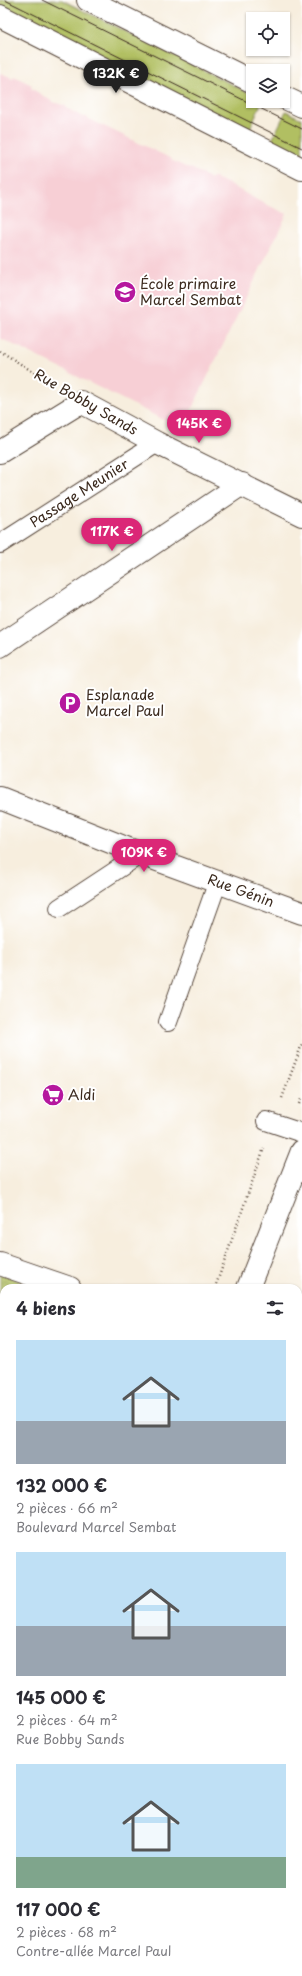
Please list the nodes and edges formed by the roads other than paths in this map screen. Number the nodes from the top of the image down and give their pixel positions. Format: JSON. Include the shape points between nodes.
{"nodes":[{"id":1,"x":88,"y":0,"type":"edge"},
{"id":2,"x":0,"y":16,"type":"edge"},
{"id":3,"x":246,"y":79,"type":"edge"},
{"id":4,"x":290,"y":100,"type":"edge"},
{"id":5,"x":302,"y":106,"type":"edge"},
{"id":6,"x":302,"y":169,"type":"edge"},
{"id":7,"x":157,"y":443,"type":"junction"},
{"id":8,"x":0,"y":452,"type":"edge"},
{"id":9,"x":242,"y":484,"type":"junction"},
{"id":10,"x":302,"y":515,"type":"edge"},
{"id":11,"x":0,"y":544,"type":"edge"},
{"id":12,"x":0,"y":646,"type":"edge"},
{"id":13,"x":4,"y":804,"type":"edge"},
{"id":14,"x":141,"y":854,"type":"junction"},
{"id":15,"x":218,"y":882,"type":"junction"},
{"id":16,"x":59,"y":908,"type":"dead end"},
{"id":17,"x":302,"y":913,"type":"edge"},
{"id":18,"x":168,"y":1022,"type":"dead end"},
{"id":19,"x":269,"y":1122,"type":"road end"},
{"id":20,"x":302,"y":1133,"type":"edge"},
{"id":21,"x":302,"y":1151,"type":"edge"},
{"id":22,"x":0,"y":1264,"type":"edge"},
{"id":23,"x":58,"y":1284,"type":"edge"},
{"id":24,"x":250,"y":1284,"type":"edge"}],
"edges":[{"from":1,"to":3,"type":"street"},
{"from":2,"to":6,"type":"street"},
{"from":4,"to":5,"type":"street"},
{"from":7,"to":8,"type":"street","name":"Rue Bobby Sands","via":[[81,402]]},
{"from":7,"to":9,"type":"street","name":"Rue Bobby Sands"},
{"from":7,"to":11,"type":"lane","name":"Passage Meunier"},
{"from":9,"to":10,"type":"street","name":"Rue Bobby Sands"},
{"from":9,"to":12,"type":"street"},
{"from":13,"to":14,"type":"street","name":"Rue Génin"},
{"from":14,"to":15,"type":"street","name":"Rue Génin"},
{"from":14,"to":16,"type":"lane"},
{"from":15,"to":17,"type":"street","name":"Rue Génin"},
{"from":15,"to":18,"type":"lane"},
{"from":19,"to":20,"type":"lane"},
{"from":21,"to":24,"type":"street"},
{"from":22,"to":23,"type":"street"}]}
